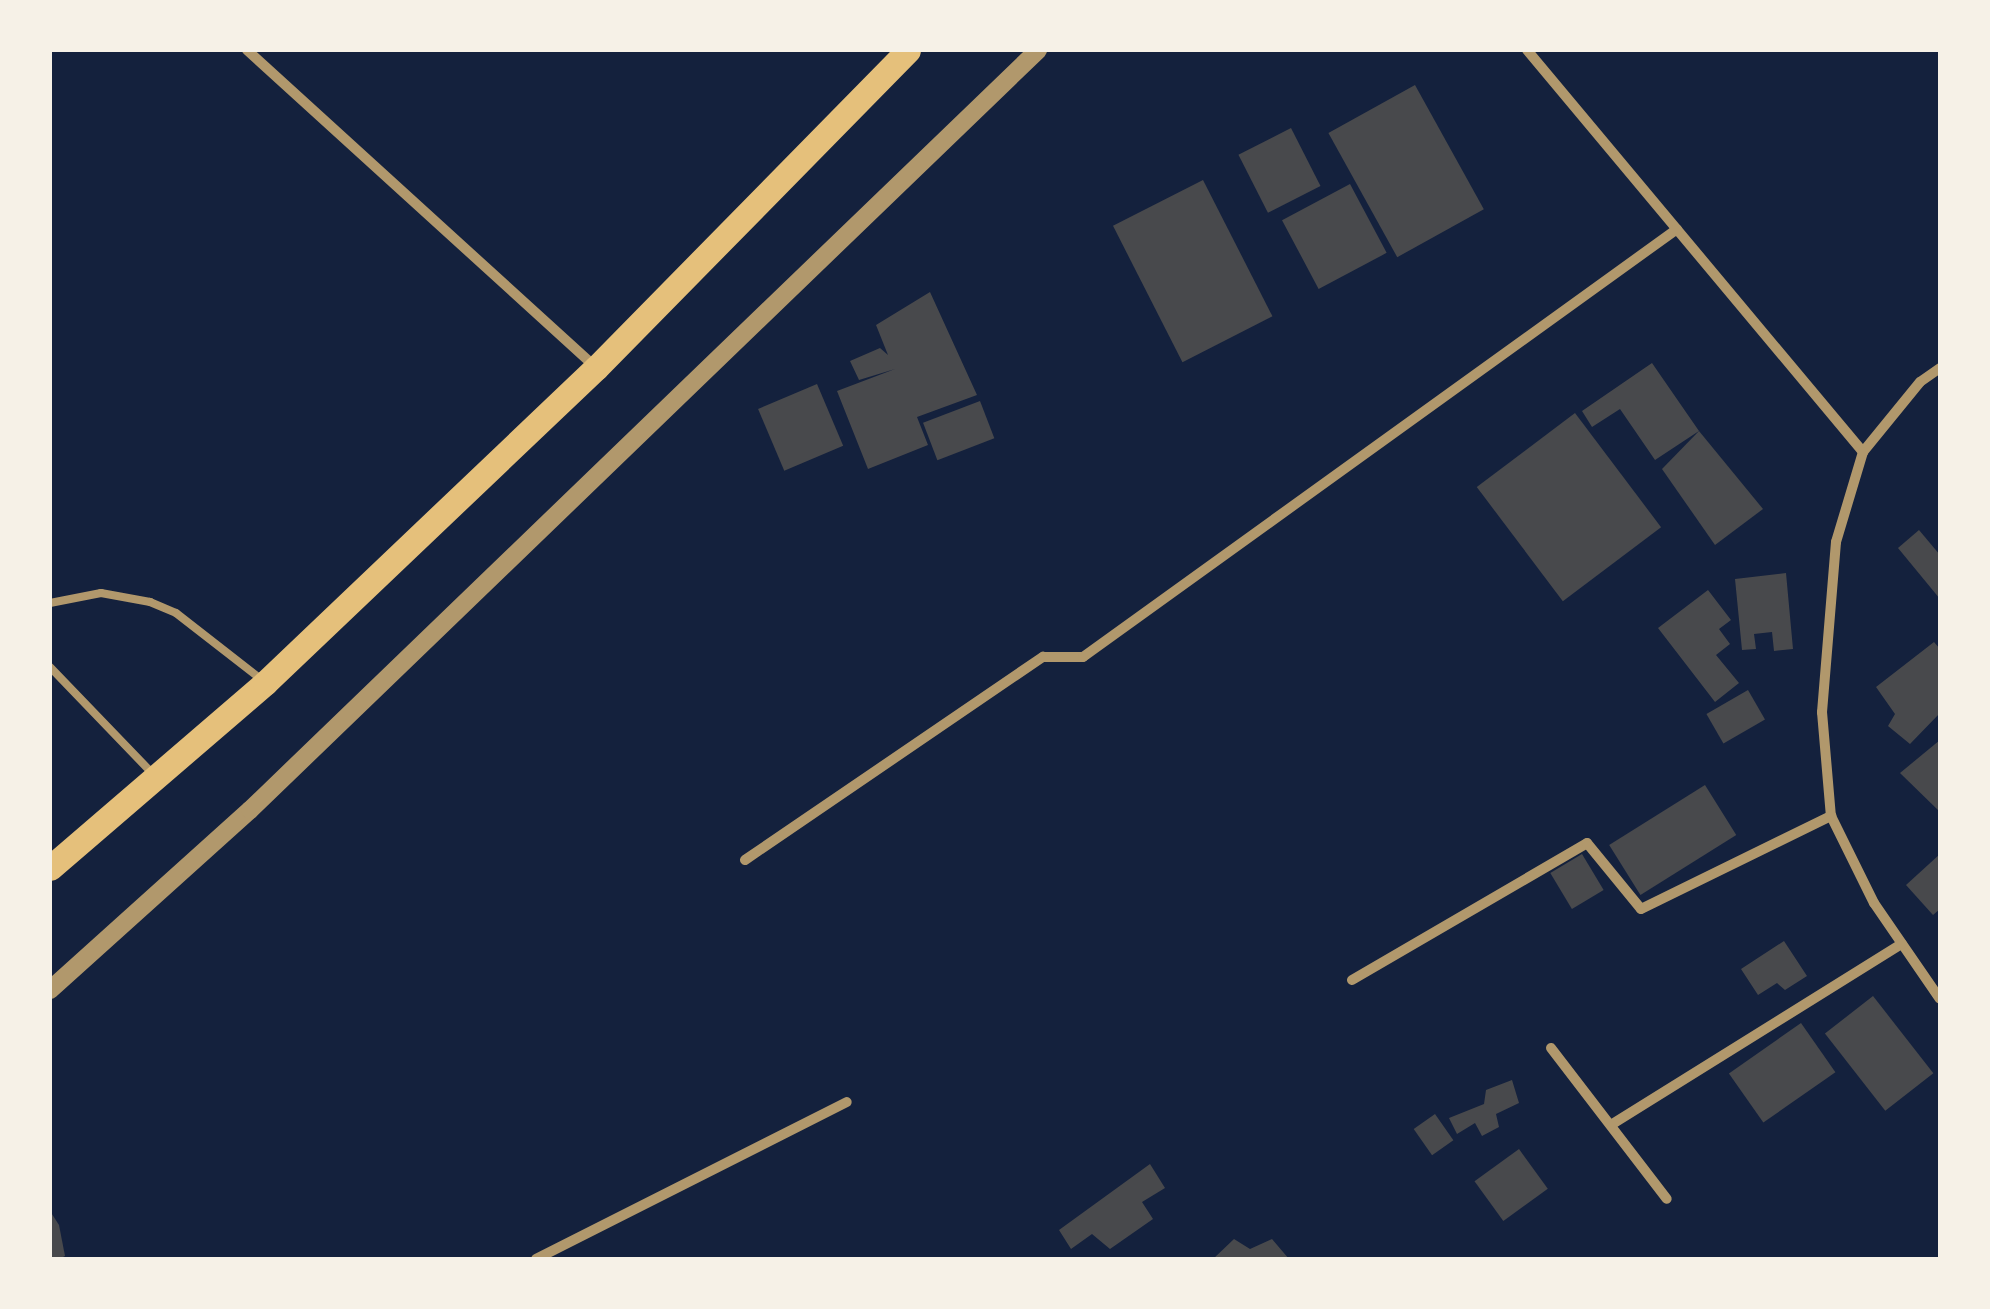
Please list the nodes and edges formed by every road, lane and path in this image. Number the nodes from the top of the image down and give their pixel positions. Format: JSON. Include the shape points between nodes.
{"nodes":[{"id":1,"x":247,"y":50,"type":"edge"},
{"id":2,"x":908,"y":50,"type":"edge"},
{"id":3,"x":1038,"y":50,"type":"edge"},
{"id":4,"x":1527,"y":50,"type":"edge"},
{"id":5,"x":1677,"y":229,"type":"junction"},
{"id":6,"x":596,"y":368,"type":"junction"},
{"id":7,"x":1940,"y":368,"type":"edge"},
{"id":8,"x":1863,"y":452,"type":"junction"},
{"id":9,"x":50,"y":603,"type":"edge"},
{"id":10,"x":50,"y":667,"type":"edge"},
{"id":11,"x":266,"y":683,"type":"junction"},
{"id":12,"x":158,"y":779,"type":"junction"},
{"id":13,"x":1831,"y":816,"type":"junction"},
{"id":14,"x":745,"y":860,"type":"dead end"},
{"id":15,"x":50,"y":868,"type":"edge"},
{"id":16,"x":1902,"y":944,"type":"junction"},
{"id":17,"x":1352,"y":980,"type":"dead end"},
{"id":18,"x":50,"y":990,"type":"edge"},
{"id":19,"x":1940,"y":1000,"type":"edge"},
{"id":20,"x":1552,"y":1048,"type":"dead end"},
{"id":21,"x":847,"y":1102,"type":"dead end"},
{"id":22,"x":1614,"y":1124,"type":"junction"},
{"id":23,"x":1667,"y":1199,"type":"dead end"},
{"id":24,"x":536,"y":1259,"type":"edge"}],
"edges":[{"from":1,"to":6,"type":"street"},
{"from":2,"to":6,"type":"main road"},
{"from":3,"to":18,"type":"street","via":[[250,810]]},
{"from":4,"to":5,"type":"street"},
{"from":5,"to":8,"type":"street"},
{"from":5,"to":14,"type":"street","via":[[1083,657],[1043,657]]},
{"from":6,"to":11,"type":"main road"},
{"from":7,"to":8,"type":"street","via":[[1920,382]]},
{"from":8,"to":13,"type":"street","via":[[1836,542],[1822,712]]},
{"from":9,"to":11,"type":"lane","via":[[101,594],[150,602],[176,613]]},
{"from":10,"to":12,"type":"lane"},
{"from":11,"to":12,"type":"main road"},
{"from":12,"to":15,"type":"main road"},
{"from":13,"to":16,"type":"street"},
{"from":13,"to":17,"type":"street","via":[[1641,909],[1588,843]]},
{"from":16,"to":19,"type":"street"},
{"from":16,"to":22,"type":"street"},
{"from":20,"to":22,"type":"street"},
{"from":21,"to":24,"type":"street"},
{"from":22,"to":23,"type":"street"}]}
